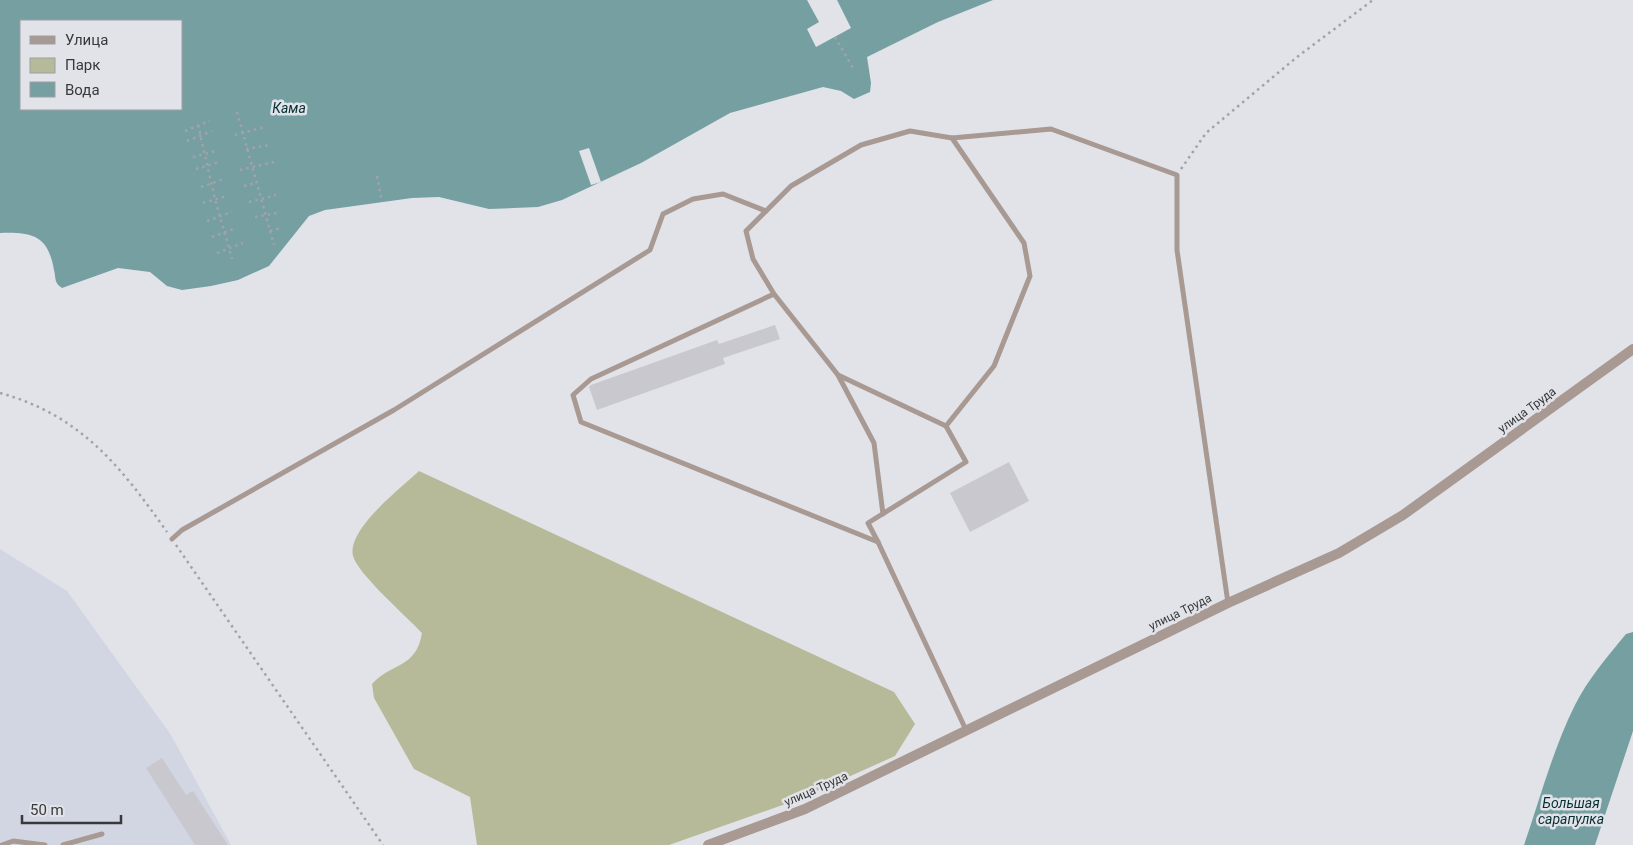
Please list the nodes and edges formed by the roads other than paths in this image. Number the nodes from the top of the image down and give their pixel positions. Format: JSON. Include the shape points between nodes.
{"nodes":[{"id":1,"x":952,"y":138,"type":"junction"},
{"id":2,"x":766,"y":211,"type":"junction"},
{"id":3,"x":774,"y":294,"type":"junction"},
{"id":4,"x":1633,"y":349,"type":"edge"},
{"id":5,"x":838,"y":374,"type":"junction"},
{"id":6,"x":946,"y":426,"type":"junction"},
{"id":7,"x":883,"y":514,"type":"junction"},
{"id":8,"x":172,"y":539,"type":"road end"},
{"id":9,"x":878,"y":542,"type":"junction"},
{"id":10,"x":1228,"y":603,"type":"junction"},
{"id":11,"x":966,"y":731,"type":"junction"},
{"id":12,"x":102,"y":834,"type":"dead end"},
{"id":13,"x":2,"y":845,"type":"edge"},
{"id":14,"x":45,"y":845,"type":"edge"},
{"id":15,"x":63,"y":845,"type":"edge"},
{"id":16,"x":708,"y":845,"type":"edge"}],
"edges":[{"from":1,"to":2,"type":"lane","via":[[910,132],[861,145],[791,186]]},
{"from":1,"to":6,"type":"lane","via":[[1024,242],[1030,276],[994,366]]},
{"from":1,"to":10,"type":"lane","via":[[1051,129],[1177,175],[1177,250]]},
{"from":2,"to":3,"type":"lane","via":[[746,231],[753,259]]},
{"from":2,"to":8,"type":"lane","via":[[723,194],[693,198],[663,214],[650,250],[394,410],[182,530]]},
{"from":3,"to":5,"type":"lane"},
{"from":3,"to":9,"type":"lane","via":[[591,379],[573,395],[581,422]]},
{"from":4,"to":10,"type":"street","name":"улица Труда","via":[[1371,536]]},
{"from":5,"to":6,"type":"lane"},
{"from":5,"to":7,"type":"lane","via":[[874,443]]},
{"from":6,"to":7,"type":"lane","via":[[966,462]]},
{"from":7,"to":9,"type":"lane","via":[[868,523]]},
{"from":9,"to":11,"type":"lane"},
{"from":10,"to":11,"type":"street","name":"улица Труда"},
{"from":11,"to":16,"type":"street","name":"улица Труда","via":[[805,809]]},
{"from":12,"to":15,"type":"lane"},
{"from":13,"to":14,"type":"lane","via":[[13,841]]}]}
